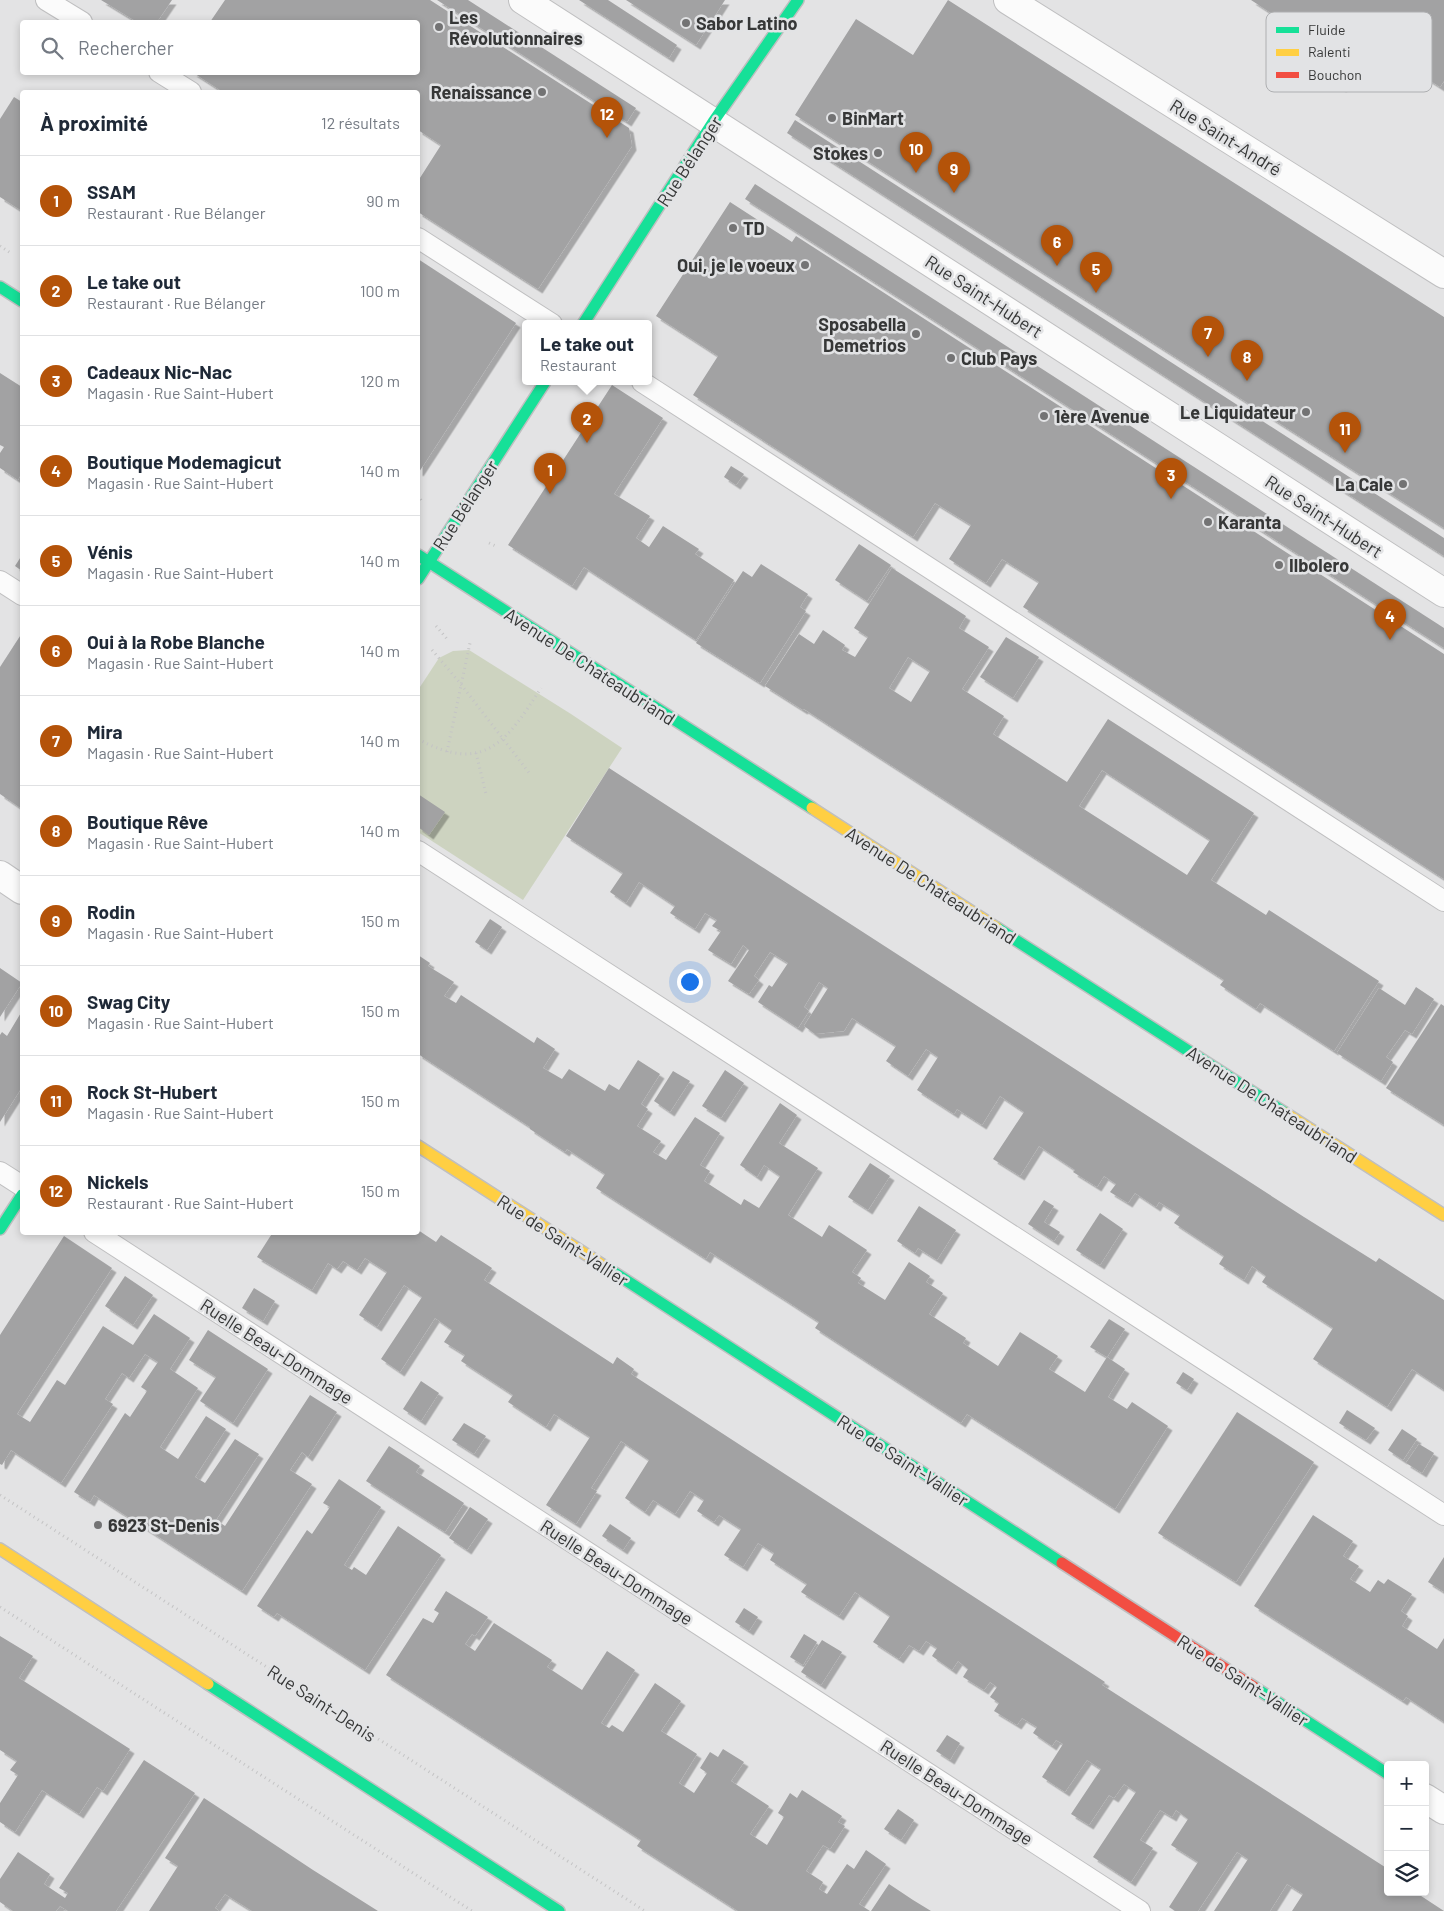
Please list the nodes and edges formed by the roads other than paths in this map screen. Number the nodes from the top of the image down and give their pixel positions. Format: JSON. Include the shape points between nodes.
{"nodes":[{"id":1,"x":46,"y":0,"type":"edge"},
{"id":2,"x":523,"y":0,"type":"edge"},
{"id":3,"x":798,"y":0,"type":"edge"},
{"id":4,"x":1008,"y":0,"type":"edge"},
{"id":5,"x":79,"y":20,"type":"edge"},
{"id":6,"x":165,"y":75,"type":"edge"},
{"id":7,"x":188,"y":90,"type":"edge"},
{"id":8,"x":713,"y":122,"type":"junction"},
{"id":9,"x":420,"y":239,"type":"edge"},
{"id":10,"x":1444,"y":274,"type":"edge"},
{"id":11,"x":0,"y":287,"type":"edge"},
{"id":12,"x":20,"y":300,"type":"edge"},
{"id":13,"x":546,"y":320,"type":"edge"},
{"id":14,"x":586,"y":320,"type":"edge"},
{"id":15,"x":543,"y":385,"type":"edge"},
{"id":16,"x":647,"y":385,"type":"edge"},
{"id":17,"x":420,"y":556,"type":"edge"},
{"id":18,"x":428,"y":562,"type":"junction"},
{"id":19,"x":420,"y":576,"type":"edge"},
{"id":20,"x":0,"y":580,"type":"edge"},
{"id":21,"x":1444,"y":593,"type":"edge"},
{"id":22,"x":20,"y":594,"type":"edge"},
{"id":23,"x":420,"y":852,"type":"edge"},
{"id":24,"x":0,"y":875,"type":"edge"},
{"id":25,"x":20,"y":889,"type":"edge"},
{"id":26,"x":1444,"y":901,"type":"edge"},
{"id":27,"x":420,"y":1147,"type":"edge"},
{"id":28,"x":0,"y":1172,"type":"edge"},
{"id":29,"x":20,"y":1185,"type":"edge"},
{"id":30,"x":20,"y":1198,"type":"edge"},
{"id":31,"x":1444,"y":1215,"type":"edge"},
{"id":32,"x":0,"y":1229,"type":"edge"},
{"id":33,"x":99,"y":1235,"type":"edge"},
{"id":34,"x":1444,"y":1515,"type":"edge"},
{"id":35,"x":0,"y":1549,"type":"edge"},
{"id":36,"x":1384,"y":1771,"type":"edge"},
{"id":37,"x":1429,"y":1801,"type":"edge"},
{"id":38,"x":1444,"y":1810,"type":"edge"},
{"id":39,"x":559,"y":1911,"type":"edge"},
{"id":40,"x":1140,"y":1911,"type":"edge"}],
"edges":[{"from":1,"to":5,"type":"lane"},
{"from":2,"to":8,"type":"street","name":"Rue Saint-Hubert"},
{"from":3,"to":8,"type":"street","name":"Rue Bélanger"},
{"from":4,"to":10,"type":"street","name":"Rue Saint-André"},
{"from":6,"to":7,"type":"lane"},
{"from":8,"to":14,"type":"street","name":"Rue Bélanger"},
{"from":8,"to":21,"type":"street","name":"Rue Saint-Hubert"},
{"from":9,"to":13,"type":"lane"},
{"from":11,"to":12,"type":"street"},
{"from":15,"to":18,"type":"street","name":"Rue Bélanger"},
{"from":16,"to":26,"type":"lane"},
{"from":17,"to":18,"type":"street","name":"Avenue De Chateaubriand"},
{"from":18,"to":19,"type":"street","name":"Rue Bélanger"},
{"from":18,"to":31,"type":"street","name":"Avenue De Chateaubriand"},
{"from":20,"to":22,"type":"lane"},
{"from":23,"to":34,"type":"lane"},
{"from":24,"to":25,"type":"street"},
{"from":27,"to":36,"type":"street","name":"Rue de Saint-Vallier"},
{"from":28,"to":29,"type":"lane"},
{"from":30,"to":32,"type":"street"},
{"from":33,"to":40,"type":"lane","name":"Ruelle Beau-Dommage"},
{"from":35,"to":39,"type":"street"},
{"from":37,"to":38,"type":"street"}]}
